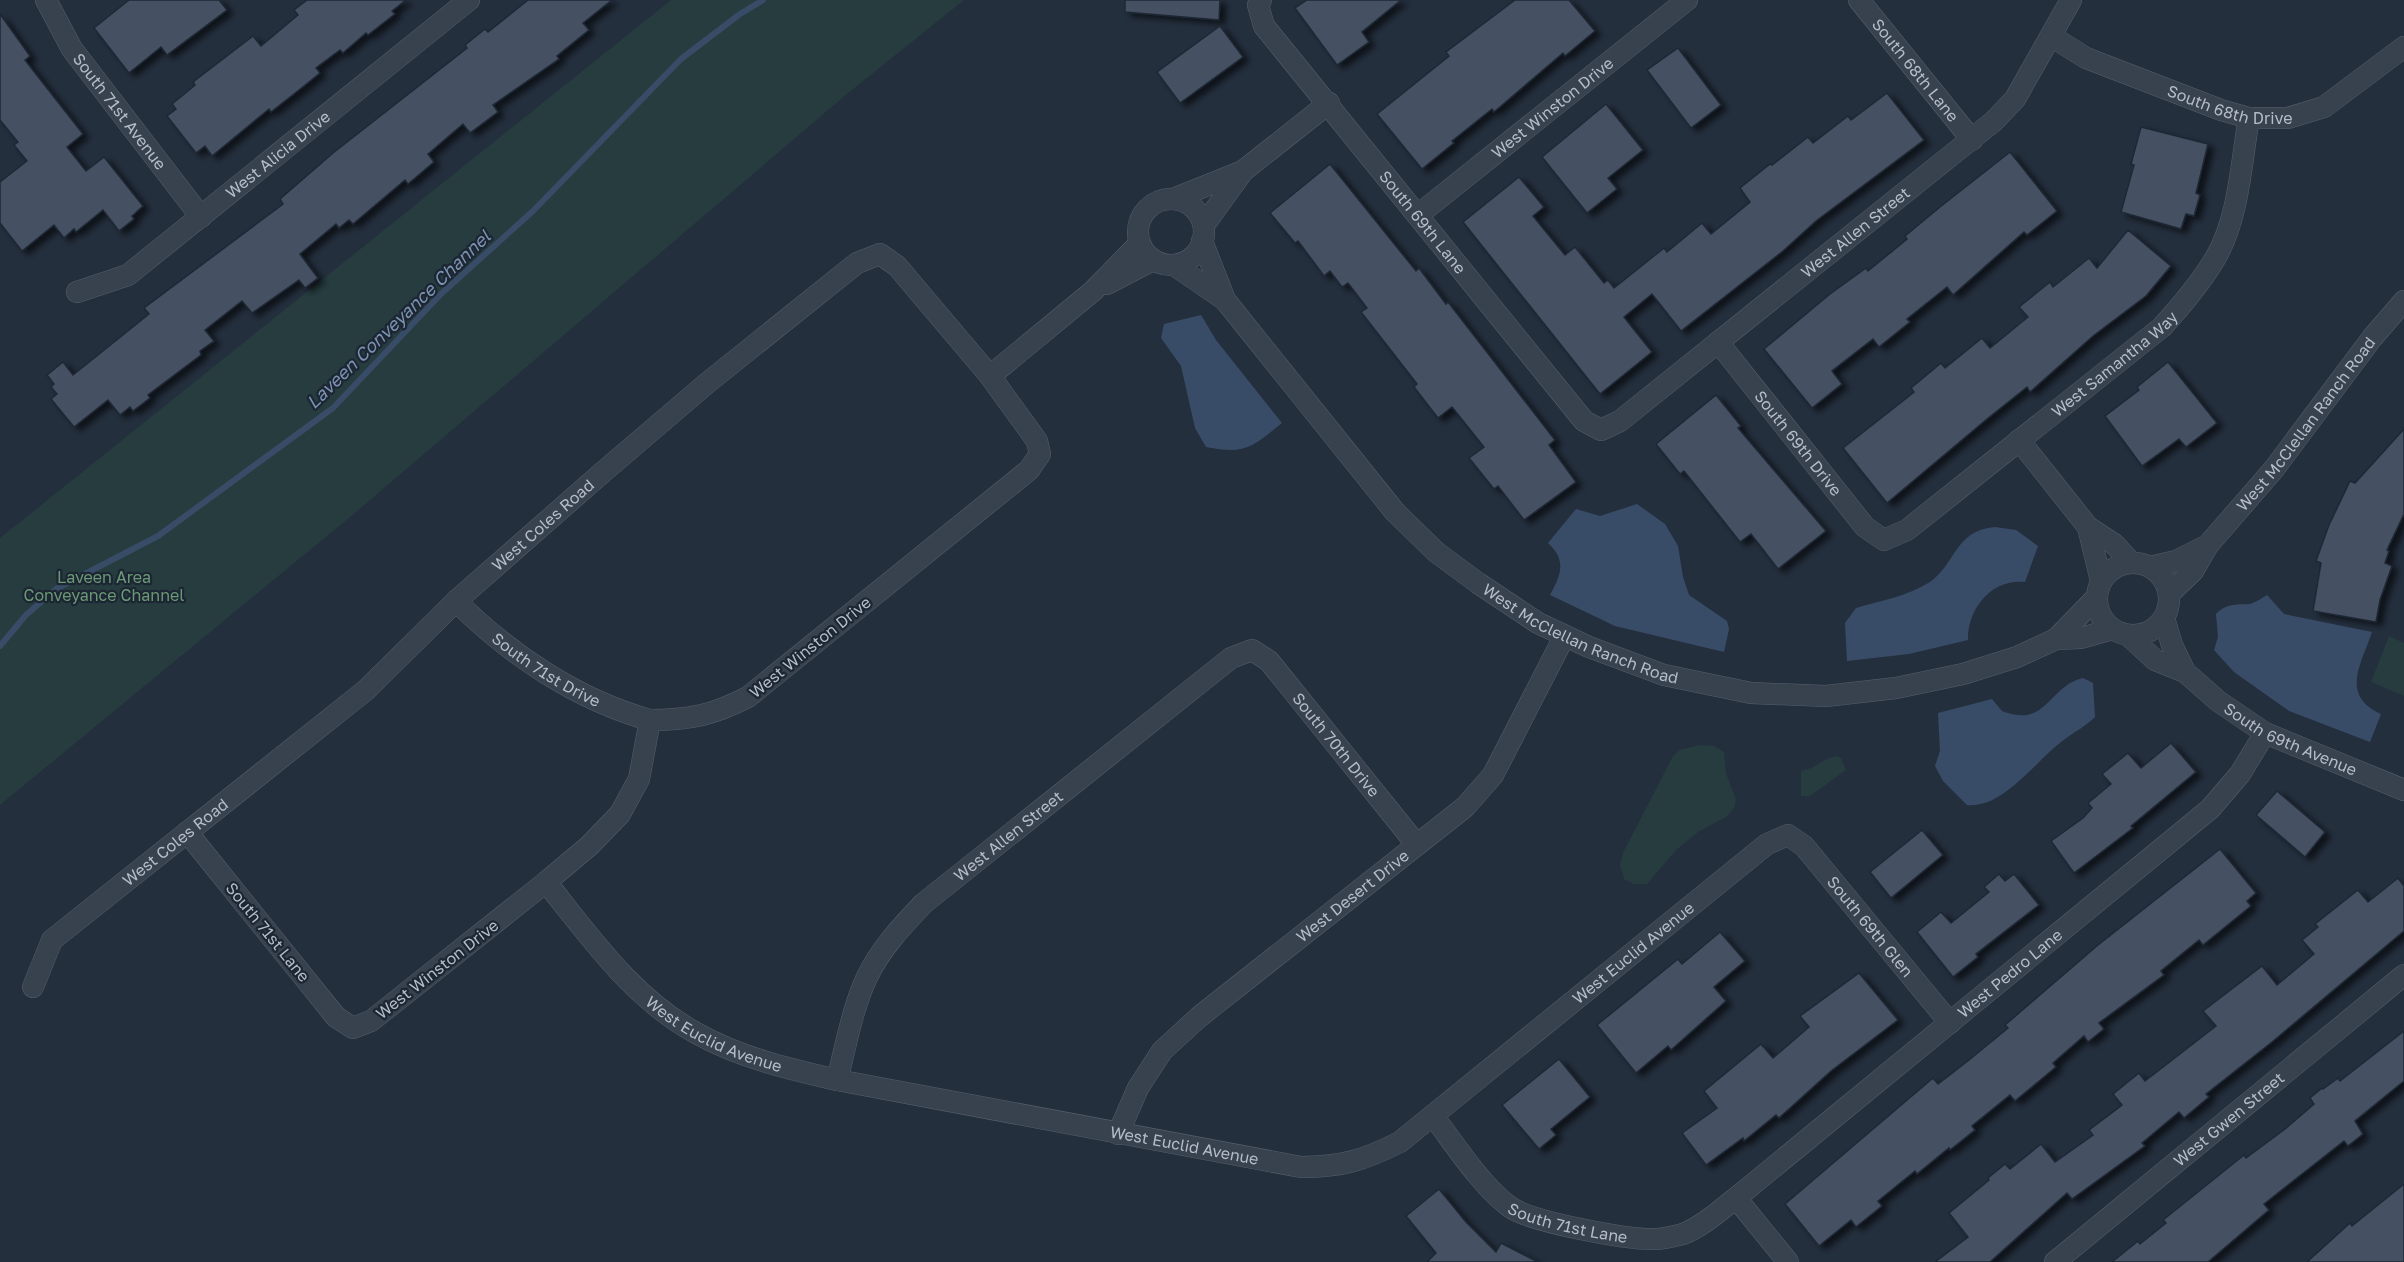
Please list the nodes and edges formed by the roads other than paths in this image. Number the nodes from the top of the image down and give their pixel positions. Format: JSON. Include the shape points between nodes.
{"nodes":[{"id":1,"x":469,"y":0,"type":"edge"},
{"id":2,"x":1687,"y":0,"type":"edge"},
{"id":3,"x":1858,"y":0,"type":"edge"},
{"id":4,"x":2071,"y":0,"type":"edge"},
{"id":5,"x":52,"y":2,"type":"edge"},
{"id":6,"x":1260,"y":2,"type":"edge"},
{"id":7,"x":2051,"y":36,"type":"junction"},
{"id":8,"x":2403,"y":50,"type":"edge"},
{"id":9,"x":1329,"y":103,"type":"junction"},
{"id":10,"x":2249,"y":118,"type":"junction"},
{"id":11,"x":1971,"y":140,"type":"junction"},
{"id":12,"x":1243,"y":171,"type":"junction"},
{"id":13,"x":1173,"y":199,"type":"junction"},
{"id":14,"x":1418,"y":215,"type":"junction"},
{"id":15,"x":201,"y":217,"type":"junction"},
{"id":16,"x":1203,"y":233,"type":"junction"},
{"id":17,"x":1140,"y":243,"type":"junction"},
{"id":18,"x":1153,"y":260,"type":"junction"},
{"id":19,"x":1174,"y":265,"type":"junction"},
{"id":20,"x":1093,"y":291,"type":"junction"},
{"id":21,"x":77,"y":292,"type":"dead end"},
{"id":22,"x":1225,"y":300,"type":"junction"},
{"id":23,"x":2404,"y":301,"type":"edge"},
{"id":24,"x":1718,"y":342,"type":"junction"},
{"id":25,"x":990,"y":376,"type":"junction"},
{"id":26,"x":1601,"y":430,"type":"joint"},
{"id":27,"x":2019,"y":440,"type":"junction"},
{"id":28,"x":1040,"y":454,"type":"joint"},
{"id":29,"x":2088,"y":527,"type":"junction"},
{"id":30,"x":1884,"y":540,"type":"joint"},
{"id":31,"x":2208,"y":545,"type":"junction"},
{"id":32,"x":2141,"y":565,"type":"junction"},
{"id":33,"x":2099,"y":589,"type":"junction"},
{"id":34,"x":2169,"y":594,"type":"junction"},
{"id":35,"x":456,"y":601,"type":"junction"},
{"id":36,"x":2164,"y":618,"type":"junction"},
{"id":37,"x":2121,"y":633,"type":"junction"},
{"id":38,"x":1564,"y":637,"type":"junction"},
{"id":39,"x":2056,"y":639,"type":"junction"},
{"id":40,"x":1252,"y":650,"type":"joint"},
{"id":41,"x":2185,"y":672,"type":"junction"},
{"id":42,"x":650,"y":720,"type":"junction"},
{"id":43,"x":2265,"y":733,"type":"junction"},
{"id":44,"x":2404,"y":790,"type":"edge"},
{"id":45,"x":187,"y":832,"type":"junction"},
{"id":46,"x":1788,"y":835,"type":"joint"},
{"id":47,"x":1417,"y":845,"type":"junction"},
{"id":48,"x":546,"y":882,"type":"junction"},
{"id":49,"x":2404,"y":975,"type":"edge"},
{"id":50,"x":33,"y":987,"type":"dead end"},
{"id":51,"x":1950,"y":1023,"type":"junction"},
{"id":52,"x":353,"y":1028,"type":"joint"},
{"id":53,"x":837,"y":1080,"type":"junction"},
{"id":54,"x":1433,"y":1116,"type":"junction"},
{"id":55,"x":1118,"y":1134,"type":"junction"},
{"id":56,"x":1736,"y":1198,"type":"junction"},
{"id":57,"x":1788,"y":1262,"type":"edge"},
{"id":58,"x":2055,"y":1262,"type":"edge"}],
"edges":[{"from":1,"to":15,"type":"street","name":"West Alicia Drive"},
{"from":2,"to":14,"type":"street","name":"West Winston Drive"},
{"from":3,"to":11,"type":"street","name":"South 68th Lane"},
{"from":4,"to":7,"type":"street","name":"West Allen Street"},
{"from":5,"to":15,"type":"street","name":"South 71st Avenue","via":[[72,49]]},
{"from":6,"to":9,"type":"street","name":"South 69th Lane","via":[[1264,26]]},
{"from":7,"to":10,"type":"street","name":"South 68th Drive","via":[[2086,58]]},
{"from":7,"to":11,"type":"street","name":"West Allen Street","via":[[2015,99]]},
{"from":8,"to":10,"type":"street","name":"South 68th Drive","via":[[2324,107],[2288,118]]},
{"from":9,"to":12,"type":"street"},
{"from":9,"to":14,"type":"street","name":"South 69th Lane"},
{"from":10,"to":27,"type":"street","name":"West Samantha Way","via":[[2232,216],[2217,256],[2190,296],[2162,327]]},
{"from":11,"to":24,"type":"street","name":"West Allen Street"},
{"from":12,"to":13,"type":"street"},
{"from":12,"to":16,"type":"street"},
{"from":13,"to":16,"type":"street","via":[[1193,207]]},
{"from":13,"to":17,"type":"street","via":[[1152,204],[1144,212],[1139,222]]},
{"from":14,"to":26,"type":"street","name":"South 69th Lane","via":[[1584,421]]},
{"from":15,"to":21,"type":"street","name":"West Alicia Drive","via":[[128,275]]},
{"from":16,"to":19,"type":"street","via":[[1194,255]]},
{"from":16,"to":22,"type":"street"},
{"from":17,"to":18,"type":"street"},
{"from":17,"to":20,"type":"street"},
{"from":18,"to":19,"type":"street"},
{"from":18,"to":20,"type":"street"},
{"from":19,"to":22,"type":"street"},
{"from":20,"to":25,"type":"street"},
{"from":22,"to":38,"type":"street","name":"West McClellan Ranch Road","via":[[1403,520],[1436,552],[1478,583]]},
{"from":23,"to":31,"type":"street","name":"West McClellan Ranch Road","via":[[2274,469]]},
{"from":24,"to":26,"type":"street","name":"West Allen Street","via":[[1620,421]]},
{"from":24,"to":30,"type":"street","name":"South 69th Drive","via":[[1865,527]]},
{"from":25,"to":28,"type":"street","name":"West Coles Road","via":[[1037,441]]},
{"from":25,"to":35,"type":"street","name":"West Coles Road","via":[[897,266],[880,254],[857,263],[706,384]]},
{"from":27,"to":29,"type":"street"},
{"from":27,"to":30,"type":"street","name":"West Samantha Way","via":[[1906,530]]},
{"from":28,"to":42,"type":"street","name":"West Winston Drive","via":[[1029,470],[748,697],[707,715],[685,720]]},
{"from":29,"to":32,"type":"street"},
{"from":29,"to":33,"type":"street"},
{"from":31,"to":32,"type":"street","via":[[2176,561]]},
{"from":31,"to":34,"type":"street","via":[[2193,571]]},
{"from":32,"to":33,"type":"street","via":[[2109,572]]},
{"from":32,"to":34,"type":"street","via":[[2163,578]]},
{"from":33,"to":37,"type":"street","via":[[2101,617]]},
{"from":33,"to":39,"type":"street"},
{"from":34,"to":36,"type":"street"},
{"from":35,"to":42,"type":"street","name":"South 71st Drive","via":[[517,655],[613,710]]},
{"from":35,"to":45,"type":"street","name":"West Coles Road","via":[[366,690]]},
{"from":36,"to":37,"type":"street","via":[[2152,631]]},
{"from":36,"to":41,"type":"street"},
{"from":37,"to":39,"type":"street"},
{"from":37,"to":41,"type":"street","via":[[2155,660]]},
{"from":38,"to":39,"type":"street","name":"West McClellan Ranch Road","via":[[1664,675],[1750,693],[1826,696],[1896,688],[1963,674],[2017,657]]},
{"from":38,"to":47,"type":"street","name":"West Desert Drive","via":[[1493,775],[1465,807]]},
{"from":40,"to":47,"type":"street","name":"South 70th Drive","via":[[1269,661]]},
{"from":40,"to":53,"type":"street","name":"West Allen Street","via":[[1231,658],[924,903],[895,934],[867,976]]},
{"from":41,"to":43,"type":"street","name":"South 69th Avenue","via":[[2218,701]]},
{"from":42,"to":48,"type":"street","name":"West Winston Drive","via":[[639,779],[620,814]]},
{"from":43,"to":44,"type":"street","name":"South 69th Avenue"},
{"from":43,"to":51,"type":"street","name":"West Pedro Lane","via":[[2240,774],[2210,809]]},
{"from":45,"to":50,"type":"street","name":"West Coles Road","via":[[52,940]]},
{"from":45,"to":52,"type":"street","name":"South 71st Lane","via":[[336,1017]]},
{"from":46,"to":51,"type":"street","name":"South 69th Glen","via":[[1804,846]]},
{"from":46,"to":54,"type":"street","name":"West Euclid Avenue","via":[[1767,844]]},
{"from":47,"to":55,"type":"street","name":"West Desert Drive","via":[[1199,1017],[1162,1051],[1138,1088]]},
{"from":48,"to":52,"type":"street","name":"West Winston Drive","via":[[371,1021]]},
{"from":48,"to":53,"type":"street","name":"West Euclid Avenue","via":[[614,965],[667,1014],[698,1035],[736,1050],[779,1066]]},
{"from":49,"to":58,"type":"street","name":"West Gwen Street"},
{"from":51,"to":56,"type":"street","name":"West Pedro Lane"},
{"from":53,"to":55,"type":"street","name":"West Euclid Avenue"},
{"from":54,"to":55,"type":"street","name":"West Euclid Avenue","via":[[1401,1142],[1365,1160],[1334,1167],[1300,1167]]},
{"from":54,"to":56,"type":"street","name":"South 71st Lane","via":[[1495,1193],[1510,1208],[1534,1218],[1657,1239],[1683,1234]]},
{"from":56,"to":57,"type":"street"}]}
